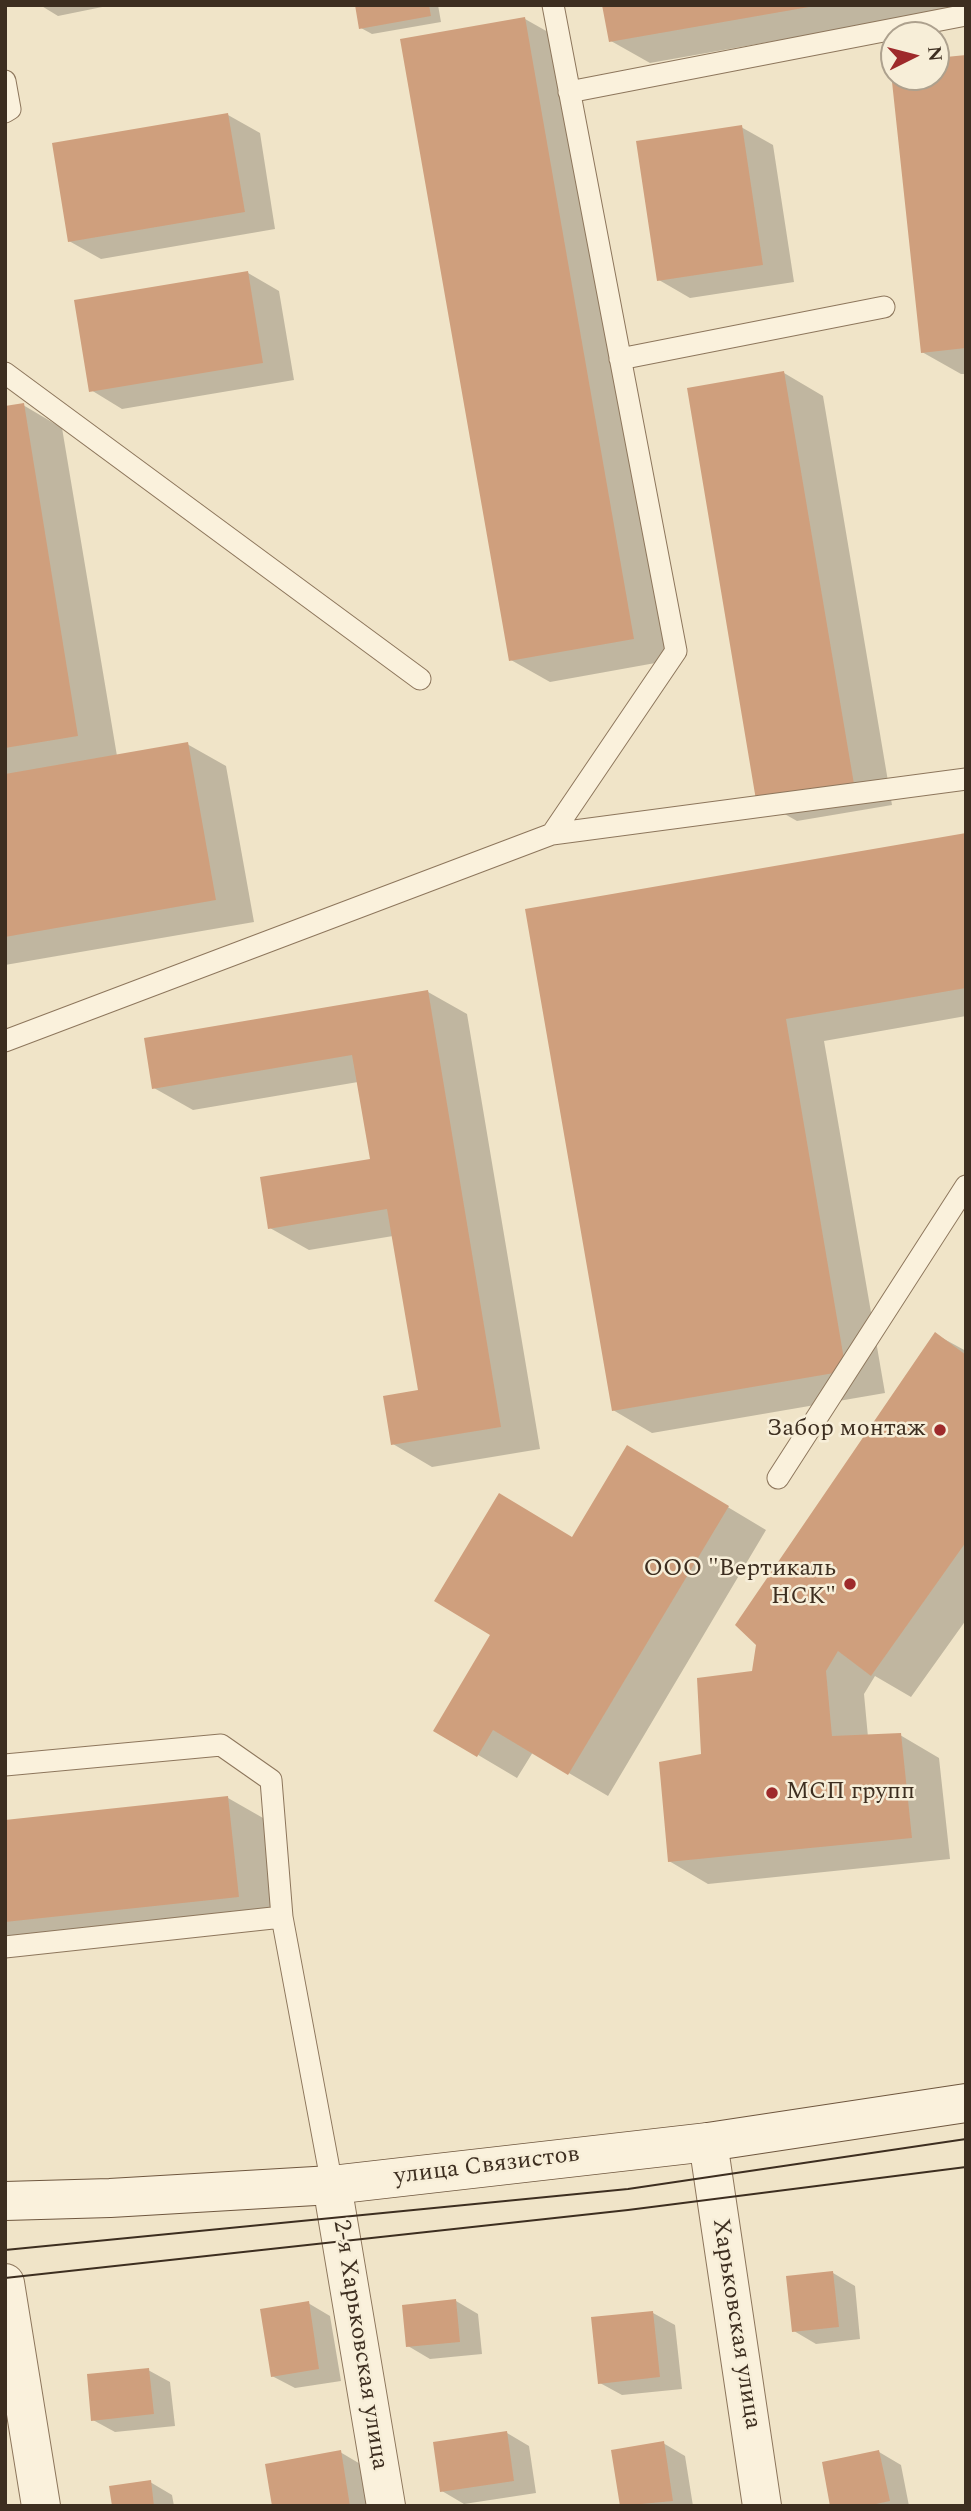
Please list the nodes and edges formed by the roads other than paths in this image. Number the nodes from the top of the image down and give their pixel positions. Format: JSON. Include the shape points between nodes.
{"nodes":[{"id":1,"x":553,"y":5,"type":"edge"},
{"id":2,"x":966,"y":15,"type":"edge"},
{"id":3,"x":5,"y":81,"type":"edge"},
{"id":4,"x":569,"y":92,"type":"junction"},
{"id":5,"x":5,"y":112,"type":"edge"},
{"id":6,"x":884,"y":307,"type":"dead end"},
{"id":7,"x":620,"y":359,"type":"junction"},
{"id":8,"x":5,"y":373,"type":"edge"},
{"id":9,"x":420,"y":679,"type":"dead end"},
{"id":10,"x":966,"y":779,"type":"edge"},
{"id":11,"x":552,"y":834,"type":"junction"},
{"id":12,"x":5,"y":1041,"type":"edge"},
{"id":13,"x":966,"y":1186,"type":"edge"},
{"id":14,"x":778,"y":1478,"type":"dead end"},
{"id":15,"x":5,"y":1765,"type":"edge"},
{"id":16,"x":282,"y":1917,"type":"junction"},
{"id":17,"x":5,"y":1947,"type":"edge"},
{"id":18,"x":966,"y":2102,"type":"edge"},
{"id":19,"x":708,"y":2142,"type":"junction"},
{"id":20,"x":332,"y":2185,"type":"junction"},
{"id":21,"x":5,"y":2201,"type":"edge"},
{"id":22,"x":5,"y":2283,"type":"edge"},
{"id":23,"x":41,"y":2506,"type":"edge"},
{"id":24,"x":386,"y":2506,"type":"edge"},
{"id":25,"x":762,"y":2506,"type":"edge"}],
"edges":[{"from":1,"to":4,"type":"lane"},
{"from":2,"to":4,"type":"lane"},
{"from":3,"to":5,"type":"lane","via":[[10,109]]},
{"from":4,"to":7,"type":"lane"},
{"from":6,"to":7,"type":"lane"},
{"from":7,"to":11,"type":"lane","via":[[676,651]]},
{"from":8,"to":9,"type":"lane"},
{"from":10,"to":11,"type":"lane"},
{"from":11,"to":12,"type":"lane"},
{"from":13,"to":14,"type":"lane"},
{"from":15,"to":16,"type":"lane","via":[[221,1745],[271,1780]]},
{"from":16,"to":17,"type":"lane"},
{"from":16,"to":20,"type":"lane"},
{"from":18,"to":19,"type":"street","name":"улица Связистов"},
{"from":19,"to":20,"type":"street","name":"улица Связистов"},
{"from":19,"to":25,"type":"street","name":"Харьковская улица"},
{"from":20,"to":21,"type":"street","name":"улица Связистов"},
{"from":20,"to":24,"type":"street","name":"2-я Харьковская улица"},
{"from":22,"to":23,"type":"street"}]}
